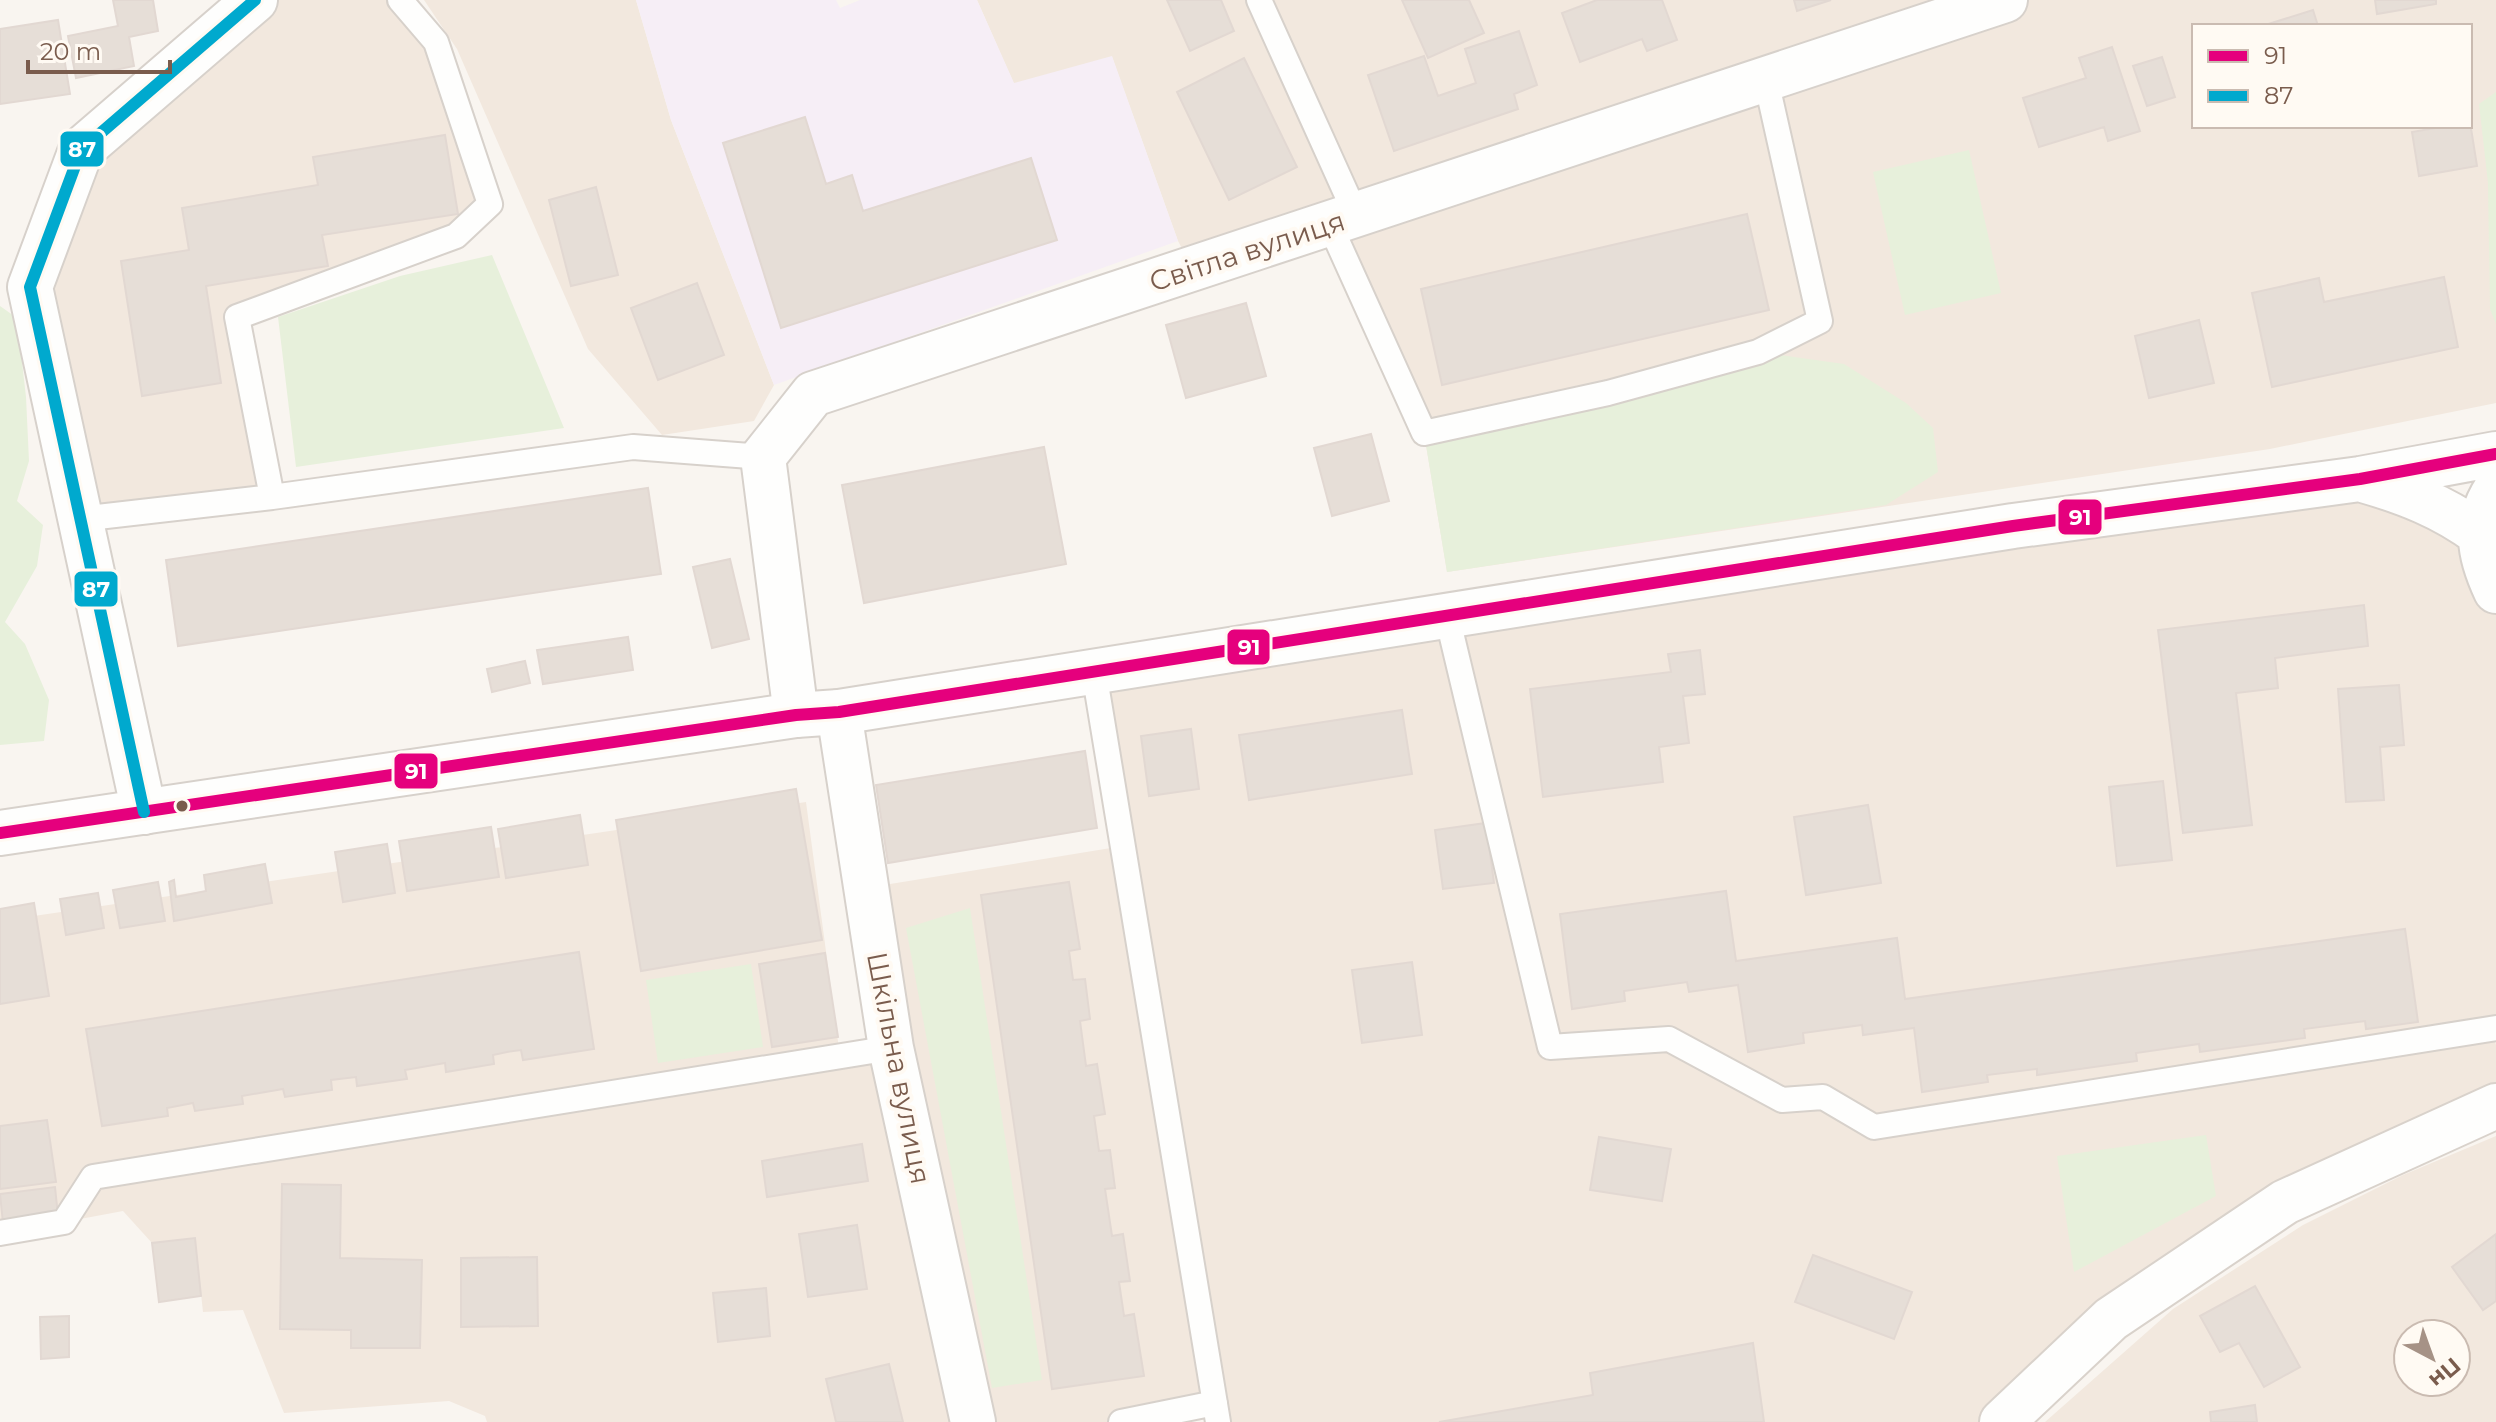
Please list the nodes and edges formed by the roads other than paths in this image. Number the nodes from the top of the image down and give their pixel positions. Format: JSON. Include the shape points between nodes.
{"nodes":[{"id":1,"x":255,"y":0,"type":"edge"},
{"id":2,"x":400,"y":0,"type":"edge"},
{"id":3,"x":1259,"y":0,"type":"edge"},
{"id":4,"x":2005,"y":0,"type":"edge"},
{"id":5,"x":1766,"y":80,"type":"junction"},
{"id":6,"x":1343,"y":219,"type":"junction"},
{"id":7,"x":2496,"y":454,"type":"edge"},
{"id":8,"x":763,"y":457,"type":"junction"},
{"id":9,"x":2360,"y":479,"type":"junction"},
{"id":10,"x":2496,"y":489,"type":"edge"},
{"id":11,"x":272,"y":497,"type":"junction"},
{"id":12,"x":80,"y":519,"type":"junction"},
{"id":13,"x":2480,"y":534,"type":"junction"},
{"id":14,"x":2496,"y":591,"type":"edge"},
{"id":15,"x":1447,"y":616,"type":"junction"},
{"id":16,"x":1094,"y":672,"type":"junction"},
{"id":17,"x":839,"y":712,"type":"junction"},
{"id":18,"x":796,"y":715,"type":"junction"},
{"id":19,"x":144,"y":812,"type":"junction"},
{"id":20,"x":0,"y":833,"type":"edge"},
{"id":21,"x":2496,"y":1028,"type":"edge"},
{"id":22,"x":891,"y":1048,"type":"junction"},
{"id":23,"x":2496,"y":1106,"type":"edge"},
{"id":24,"x":0,"y":1233,"type":"edge"},
{"id":25,"x":1216,"y":1413,"type":"edge"},
{"id":26,"x":973,"y":1422,"type":"edge"},
{"id":27,"x":1121,"y":1422,"type":"edge"},
{"id":28,"x":2002,"y":1422,"type":"edge"}],
"edges":[{"from":1,"to":12,"type":"street","via":[[81,150],[30,287]]},
{"from":2,"to":11,"type":"lane","via":[[436,42],[490,204],[456,236],[237,317]]},
{"from":3,"to":6,"type":"lane"},
{"from":4,"to":5,"type":"street","name":"Світла вулиця"},
{"from":5,"to":6,"type":"street","name":"Світла вулиця"},
{"from":5,"to":6,"type":"lane","via":[[1820,321],[1758,352],[1608,393],[1424,433]]},
{"from":6,"to":8,"type":"street","name":"Світла вулиця","via":[[813,394]]},
{"from":7,"to":9,"type":"street"},
{"from":8,"to":11,"type":"lane","via":[[633,447]]},
{"from":8,"to":18,"type":"street"},
{"from":9,"to":13,"type":"street","via":[[2426,501]]},
{"from":9,"to":15,"type":"street","via":[[2013,526]]},
{"from":10,"to":13,"type":"street"},
{"from":11,"to":12,"type":"lane"},
{"from":12,"to":19,"type":"street"},
{"from":13,"to":14,"type":"street","via":[[2484,565]]},
{"from":15,"to":16,"type":"street"},
{"from":15,"to":21,"type":"lane","via":[[1550,1047],[1669,1039],[1782,1100],[1823,1097],[1874,1127]]},
{"from":16,"to":17,"type":"street"},
{"from":16,"to":25,"type":"lane"},
{"from":17,"to":18,"type":"street"},
{"from":17,"to":22,"type":"street","name":"Шкільна вулиця"},
{"from":18,"to":19,"type":"street"},
{"from":19,"to":20,"type":"street"},
{"from":22,"to":24,"type":"lane","via":[[93,1177],[64,1222]]},
{"from":22,"to":26,"type":"street","name":"Шкільна вулиця"},
{"from":23,"to":28,"type":"street","via":[[2285,1202],[2111,1319]]},
{"from":25,"to":27,"type":"lane"}]}
